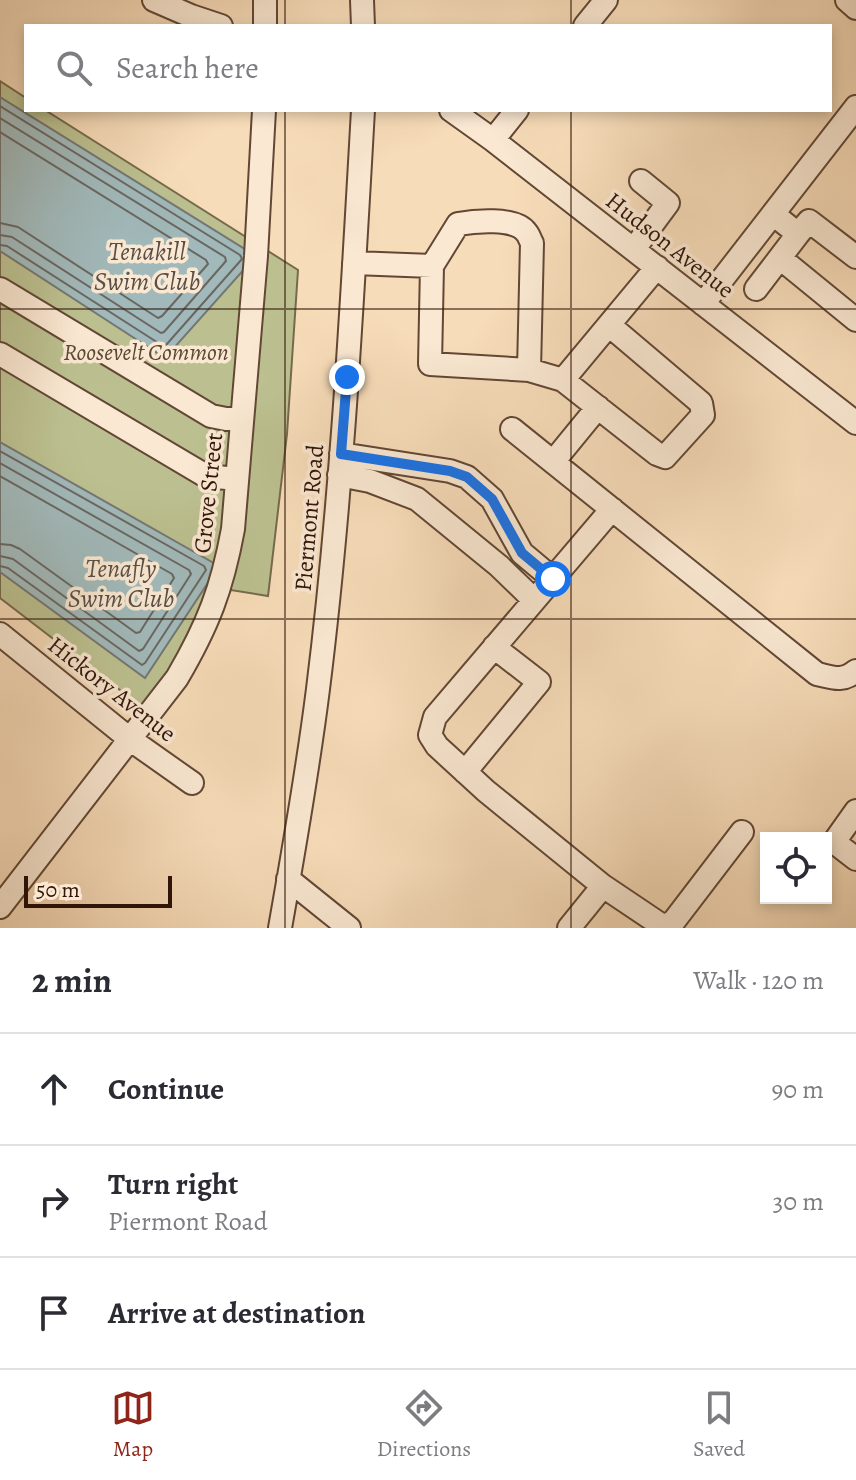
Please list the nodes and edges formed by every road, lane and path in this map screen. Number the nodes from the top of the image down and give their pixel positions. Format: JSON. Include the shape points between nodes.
{"nodes":[{"id":1,"x":154,"y":0,"type":"edge"},
{"id":2,"x":265,"y":0,"type":"edge"},
{"id":3,"x":362,"y":0,"type":"edge"},
{"id":4,"x":606,"y":0,"type":"edge"},
{"id":5,"x":847,"y":0,"type":"edge"},
{"id":6,"x":856,"y":8,"type":"edge"},
{"id":7,"x":215,"y":24,"type":"edge"},
{"id":8,"x":265,"y":24,"type":"edge"},
{"id":9,"x":363,"y":24,"type":"edge"},
{"id":10,"x":587,"y":24,"type":"edge"},
{"id":11,"x":264,"y":112,"type":"edge"},
{"id":12,"x":363,"y":112,"type":"edge"},
{"id":13,"x":454,"y":112,"type":"edge"},
{"id":14,"x":515,"y":112,"type":"edge"},
{"id":15,"x":855,"y":112,"type":"edge"},
{"id":16,"x":493,"y":140,"type":"junction"},
{"id":17,"x":641,"y":181,"type":"dead end"},
{"id":18,"x":773,"y":214,"type":"junction"},
{"id":19,"x":798,"y":234,"type":"junction"},
{"id":20,"x":634,"y":249,"type":"junction"},
{"id":21,"x":856,"y":257,"type":"edge"},
{"id":22,"x":780,"y":258,"type":"junction"},
{"id":23,"x":354,"y":263,"type":"junction"},
{"id":24,"x":432,"y":266,"type":"junction"},
{"id":25,"x":657,"y":267,"type":"junction"},
{"id":26,"x":0,"y":289,"type":"edge"},
{"id":27,"x":756,"y":289,"type":"dead end"},
{"id":28,"x":703,"y":304,"type":"junction"},
{"id":29,"x":856,"y":320,"type":"edge"},
{"id":30,"x":609,"y":325,"type":"junction"},
{"id":31,"x":0,"y":354,"type":"edge"},
{"id":32,"x":529,"y":370,"type":"junction"},
{"id":33,"x":563,"y":380,"type":"junction"},
{"id":34,"x":598,"y":407,"type":"junction"},
{"id":35,"x":242,"y":419,"type":"junction"},
{"id":36,"x":855,"y":422,"type":"edge"},
{"id":37,"x":512,"y":429,"type":"dead end"},
{"id":38,"x":553,"y":462,"type":"junction"},
{"id":39,"x":340,"y":465,"type":"junction"},
{"id":40,"x":237,"y":479,"type":"junction"},
{"id":41,"x":612,"y":509,"type":"junction"},
{"id":42,"x":509,"y":528,"type":"junction"},
{"id":43,"x":474,"y":546,"type":"junction"},
{"id":44,"x":553,"y":579,"type":"junction"},
{"id":45,"x":534,"y":600,"type":"junction"},
{"id":46,"x":0,"y":634,"type":"edge"},
{"id":47,"x":494,"y":647,"type":"junction"},
{"id":48,"x":856,"y":671,"type":"edge"},
{"id":49,"x":131,"y":740,"type":"junction"},
{"id":50,"x":465,"y":772,"type":"junction"},
{"id":51,"x":192,"y":783,"type":"dead end"},
{"id":52,"x":856,"y":811,"type":"edge"},
{"id":53,"x":742,"y":832,"type":"dead end"},
{"id":54,"x":856,"y":859,"type":"edge"},
{"id":55,"x":288,"y":879,"type":"junction"},
{"id":56,"x":603,"y":886,"type":"junction"},
{"id":57,"x":0,"y":907,"type":"edge"},
{"id":58,"x":280,"y":928,"type":"edge"},
{"id":59,"x":349,"y":928,"type":"edge"},
{"id":60,"x":569,"y":928,"type":"edge"},
{"id":61,"x":664,"y":928,"type":"edge"}],
"edges":[{"from":1,"to":7,"type":"street"},
{"from":2,"to":8,"type":"street"},
{"from":3,"to":9,"type":"street"},
{"from":4,"to":10,"type":"street"},
{"from":5,"to":6,"type":"street"},
{"from":11,"to":35,"type":"street","name":"Grove Street"},
{"from":12,"to":23,"type":"street","name":"Piermont Road"},
{"from":13,"to":16,"type":"street","name":"Hudson Avenue"},
{"from":14,"to":16,"type":"street"},
{"from":15,"to":18,"type":"street"},
{"from":16,"to":20,"type":"street","name":"Hudson Avenue"},
{"from":17,"to":20,"type":"street","via":[[668,203]]},
{"from":18,"to":19,"type":"street"},
{"from":18,"to":28,"type":"street"},
{"from":19,"to":21,"type":"street","via":[[809,221]]},
{"from":19,"to":22,"type":"street"},
{"from":20,"to":25,"type":"street","name":"Hudson Avenue"},
{"from":22,"to":27,"type":"street"},
{"from":22,"to":29,"type":"street"},
{"from":23,"to":24,"type":"street"},
{"from":23,"to":39,"type":"street","name":"Piermont Road"},
{"from":24,"to":32,"type":"street","via":[[430,364]]},
{"from":24,"to":32,"type":"street","via":[[458,224],[516,224],[526,231],[532,243]]},
{"from":25,"to":28,"type":"street","name":"Hudson Avenue"},
{"from":25,"to":30,"type":"street"},
{"from":26,"to":35,"type":"street","via":[[211,416]]},
{"from":28,"to":36,"type":"street","name":"Hudson Avenue"},
{"from":30,"to":33,"type":"street"},
{"from":30,"to":34,"type":"street","via":[[701,403],[703,415],[665,457]]},
{"from":31,"to":40,"type":"street","via":[[206,476]]},
{"from":32,"to":33,"type":"street"},
{"from":33,"to":34,"type":"street"},
{"from":34,"to":38,"type":"street"},
{"from":35,"to":40,"type":"street","name":"Grove Street"},
{"from":37,"to":38,"type":"street"},
{"from":38,"to":41,"type":"street"},
{"from":39,"to":42,"type":"street","via":[[450,471],[467,477],[492,499]]},
{"from":39,"to":43,"type":"street","via":[[417,499]]},
{"from":39,"to":55,"type":"street","name":"Piermont Road","via":[[318,690]]},
{"from":40,"to":49,"type":"street","name":"Grove Street","via":[[233,529],[215,604],[177,678]]},
{"from":41,"to":44,"type":"street"},
{"from":41,"to":48,"type":"street","via":[[817,674],[837,679]]},
{"from":42,"to":43,"type":"street"},
{"from":42,"to":44,"type":"street","via":[[522,553]]},
{"from":43,"to":45,"type":"street"},
{"from":44,"to":45,"type":"street"},
{"from":45,"to":47,"type":"street"},
{"from":46,"to":49,"type":"street","name":"Hickory Avenue"},
{"from":47,"to":50,"type":"street","via":[[435,717],[430,735]]},
{"from":47,"to":50,"type":"street","via":[[539,682]]},
{"from":49,"to":51,"type":"street","name":"Hickory Avenue"},
{"from":49,"to":57,"type":"street","name":"Grove Street"},
{"from":50,"to":56,"type":"street"},
{"from":52,"to":54,"type":"street","via":[[834,842]]},
{"from":53,"to":61,"type":"street"},
{"from":55,"to":58,"type":"street","name":"Piermont Road"},
{"from":55,"to":59,"type":"street"},
{"from":56,"to":60,"type":"street"},
{"from":56,"to":61,"type":"street"}]}
